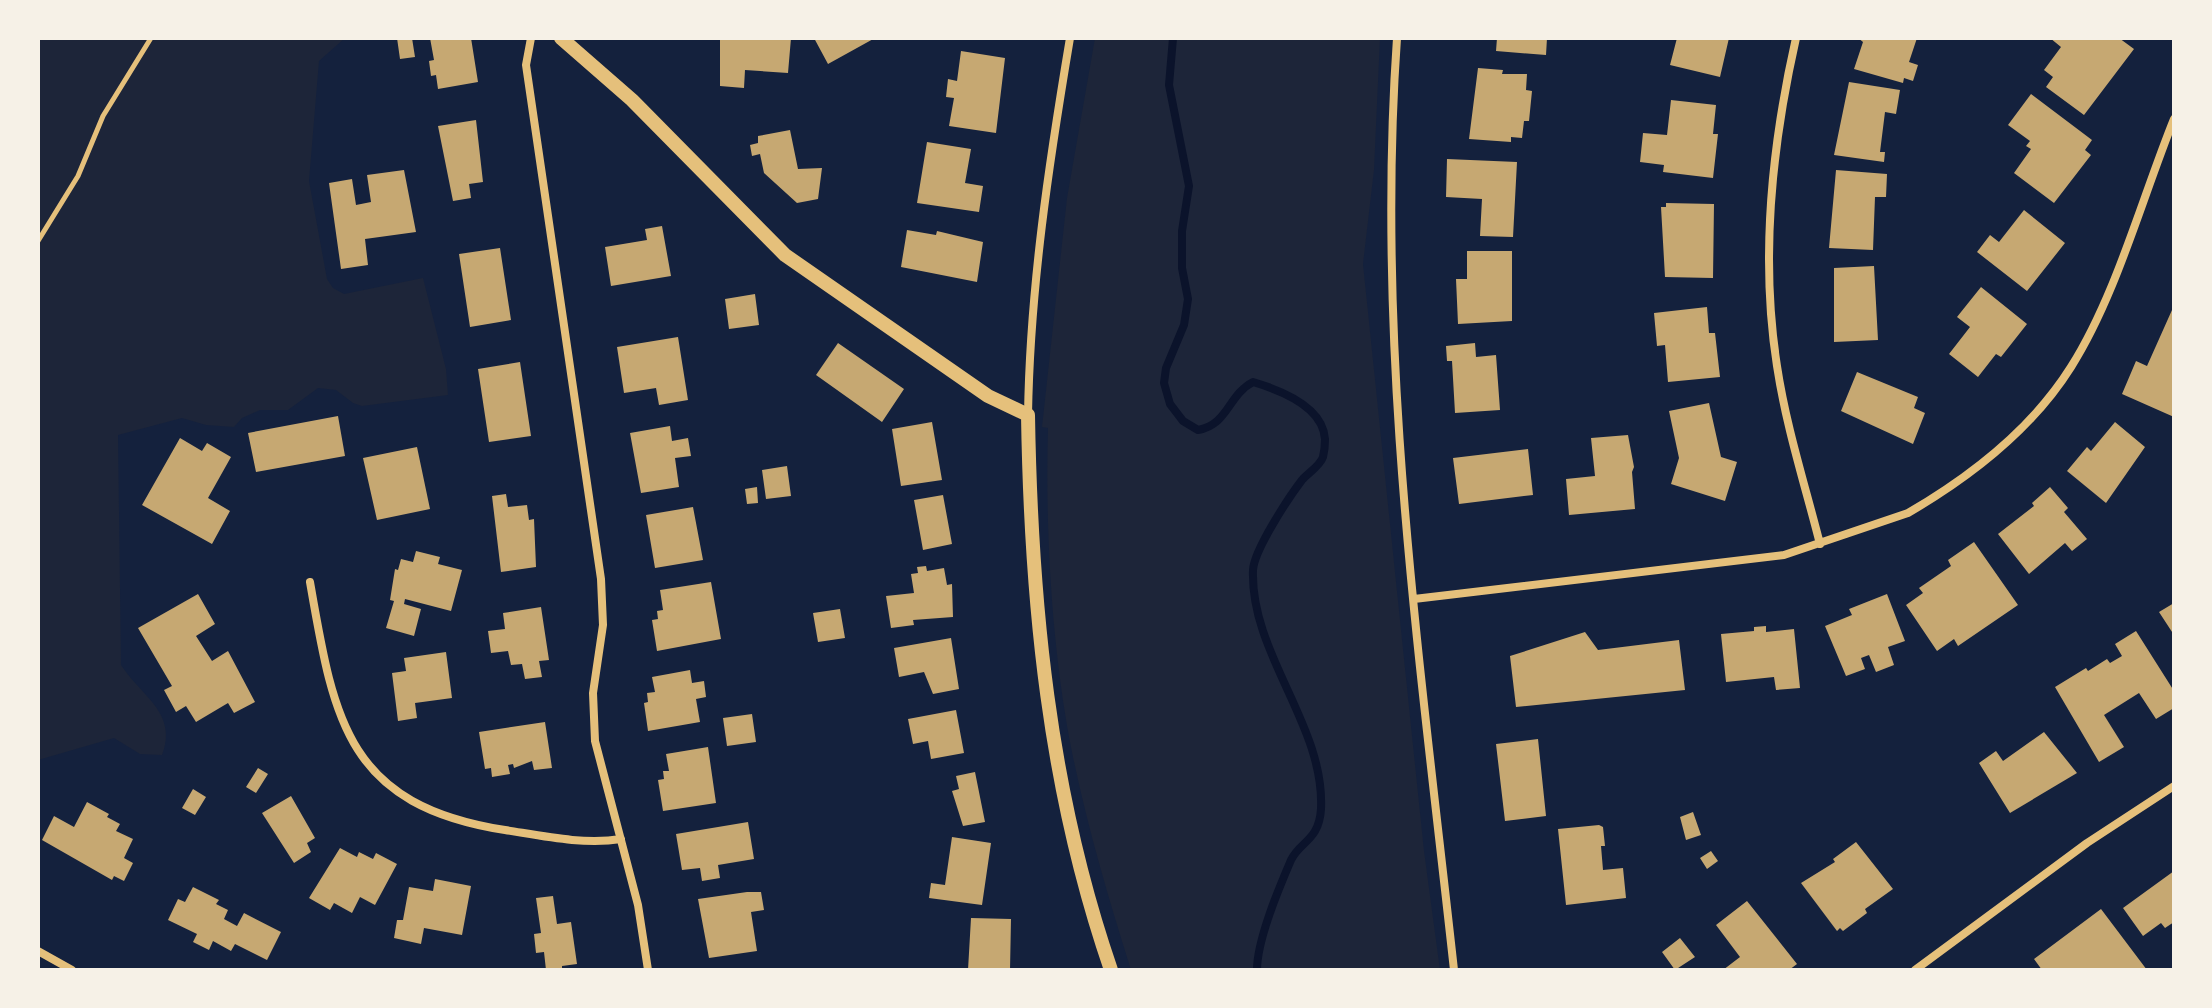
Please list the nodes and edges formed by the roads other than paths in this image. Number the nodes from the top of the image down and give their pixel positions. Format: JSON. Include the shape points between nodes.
{"nodes":[{"id":1,"x":531,"y":38,"type":"edge"},
{"id":2,"x":561,"y":38,"type":"edge"},
{"id":3,"x":1070,"y":38,"type":"edge"},
{"id":4,"x":1397,"y":38,"type":"edge"},
{"id":5,"x":1796,"y":38,"type":"edge"},
{"id":6,"x":2174,"y":119,"type":"edge"},
{"id":7,"x":1028,"y":415,"type":"junction"},
{"id":8,"x":1820,"y":544,"type":"junction"},
{"id":9,"x":310,"y":582,"type":"dead end"},
{"id":10,"x":1414,"y":599,"type":"junction"},
{"id":11,"x":2174,"y":786,"type":"edge"},
{"id":12,"x":621,"y":839,"type":"junction"},
{"id":13,"x":38,"y":951,"type":"edge"},
{"id":14,"x":72,"y":970,"type":"edge"},
{"id":15,"x":648,"y":970,"type":"edge"},
{"id":16,"x":1111,"y":970,"type":"edge"},
{"id":17,"x":1454,"y":970,"type":"edge"},
{"id":18,"x":1915,"y":970,"type":"edge"}],
"edges":[{"from":1,"to":12,"type":"street","via":[[526,65],[601,579],[595,741]]},
{"from":2,"to":7,"type":"street","via":[[632,100],[785,255],[988,396]]},
{"from":3,"to":7,"type":"street","via":[[1038,241]]},
{"from":4,"to":10,"type":"street","via":[[1390,280],[1397,431]]},
{"from":5,"to":8,"type":"street","via":[[1775,173],[1769,296],[1780,382]]},
{"from":6,"to":8,"type":"street","via":[[2095,322],[2049,398],[1998,450],[1939,494],[1908,513]]},
{"from":7,"to":16,"type":"street","via":[[1043,678],[1065,801]]},
{"from":8,"to":10,"type":"street","via":[[1736,563]]},
{"from":9,"to":12,"type":"street","via":[[334,701],[361,755],[391,789],[428,811],[469,824],[573,839]]},
{"from":10,"to":17,"type":"street"},
{"from":11,"to":18,"type":"street"},
{"from":12,"to":15,"type":"street"},
{"from":13,"to":14,"type":"street"}]}
